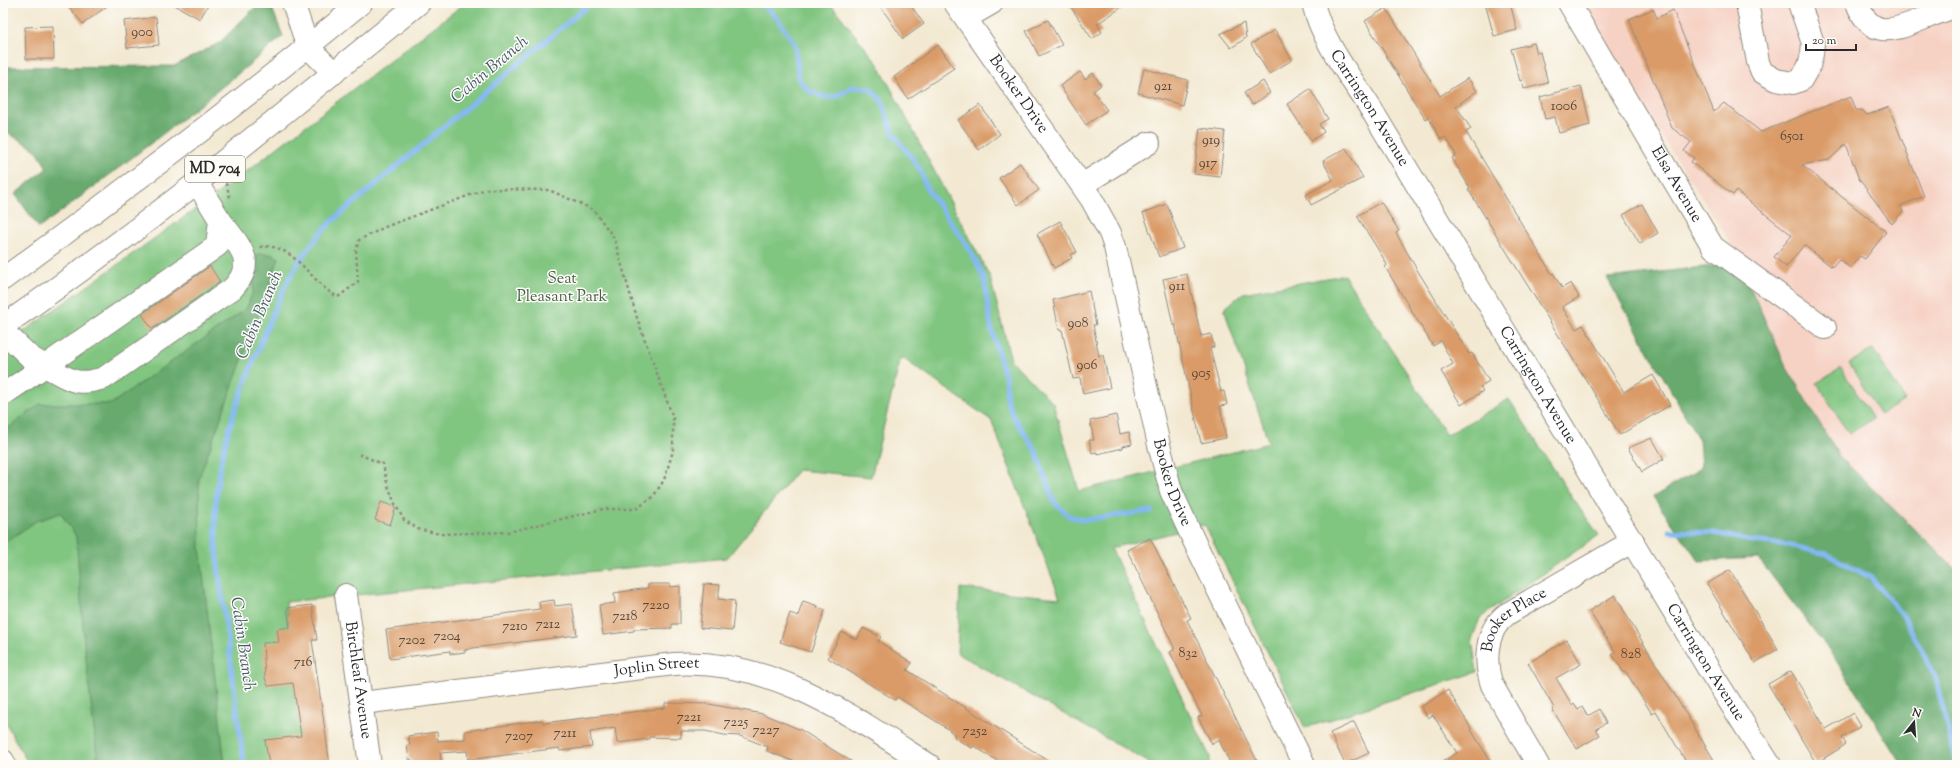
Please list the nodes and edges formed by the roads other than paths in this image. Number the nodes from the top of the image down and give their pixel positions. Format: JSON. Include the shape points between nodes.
{"nodes":[{"id":1,"x":293,"y":3,"type":"edge"},
{"id":2,"x":361,"y":3,"type":"edge"},
{"id":3,"x":419,"y":3,"type":"edge"},
{"id":4,"x":992,"y":3,"type":"edge"},
{"id":5,"x":1313,"y":3,"type":"edge"},
{"id":6,"x":1569,"y":3,"type":"edge"},
{"id":7,"x":1747,"y":3,"type":"edge"},
{"id":8,"x":1799,"y":3,"type":"edge"},
{"id":9,"x":1857,"y":3,"type":"edge"},
{"id":10,"x":1957,"y":6,"type":"edge"},
{"id":11,"x":961,"y":10,"type":"edge"},
{"id":12,"x":308,"y":47,"type":"junction"},
{"id":13,"x":334,"y":73,"type":"junction"},
{"id":14,"x":1149,"y":143,"type":"dead end"},
{"id":15,"x":197,"y":183,"type":"junction"},
{"id":16,"x":1082,"y":185,"type":"junction"},
{"id":17,"x":220,"y":220,"type":"junction"},
{"id":18,"x":3,"y":279,"type":"edge"},
{"id":19,"x":3,"y":326,"type":"edge"},
{"id":20,"x":1825,"y":328,"type":"dead end"},
{"id":21,"x":3,"y":331,"type":"edge"},
{"id":22,"x":45,"y":366,"type":"junction"},
{"id":23,"x":4,"y":394,"type":"dead end"},
{"id":24,"x":1633,"y":541,"type":"junction"},
{"id":25,"x":346,"y":595,"type":"dead end"},
{"id":26,"x":362,"y":703,"type":"junction"},
{"id":27,"x":3,"y":761,"type":"edge"},
{"id":28,"x":5,"y":765,"type":"edge"},
{"id":29,"x":370,"y":765,"type":"edge"},
{"id":30,"x":929,"y":765,"type":"edge"},
{"id":31,"x":1304,"y":765,"type":"edge"},
{"id":32,"x":1538,"y":765,"type":"edge"},
{"id":33,"x":1770,"y":765,"type":"edge"}],
"edges":[{"from":1,"to":12,"type":"street"},
{"from":2,"to":12,"type":"street","number":"MD 704"},
{"from":3,"to":13,"type":"street","number":"MD 704"},
{"from":4,"to":11,"type":"street"},
{"from":5,"to":24,"type":"street","name":"Carrington Avenue","via":[[1317,21],[1337,55]]},
{"from":6,"to":20,"type":"street","name":"Elsa Avenue","via":[[1713,247]]},
{"from":7,"to":8,"type":"street","via":[[1762,72],[1776,80],[1793,83],[1801,80],[1809,66],[1813,43]]},
{"from":9,"to":10,"type":"street","via":[[1862,16],[1872,26],[1884,30],[1896,30]]},
{"from":11,"to":16,"type":"street","name":"Booker Drive"},
{"from":12,"to":13,"type":"street"},
{"from":12,"to":18,"type":"street","number":"MD 704"},
{"from":13,"to":15,"type":"street","number":"MD 704"},
{"from":14,"to":16,"type":"street"},
{"from":15,"to":17,"type":"street"},
{"from":15,"to":19,"type":"street","number":"MD 704"},
{"from":16,"to":31,"type":"street","name":"Booker Drive","via":[[1101,215],[1115,247],[1171,491]]},
{"from":17,"to":22,"type":"street","via":[[217,246]]},
{"from":17,"to":22,"type":"street","via":[[244,254],[246,267],[242,279],[232,289],[104,378],[90,382],[71,382]]},
{"from":21,"to":22,"type":"street","via":[[30,357]]},
{"from":22,"to":23,"type":"street"},
{"from":24,"to":32,"type":"street","name":"Booker Place","via":[[1507,614],[1495,627],[1487,656],[1488,673],[1492,685]]},
{"from":24,"to":33,"type":"street","name":"Carrington Avenue","via":[[1708,668]]},
{"from":25,"to":26,"type":"street","name":"Birchleaf Avenue"},
{"from":26,"to":29,"type":"street","name":"Birchleaf Avenue"},
{"from":26,"to":30,"type":"street","name":"Joplin Street","via":[[698,662],[759,673],[815,695]]},
{"from":27,"to":28,"type":"street"}]}
